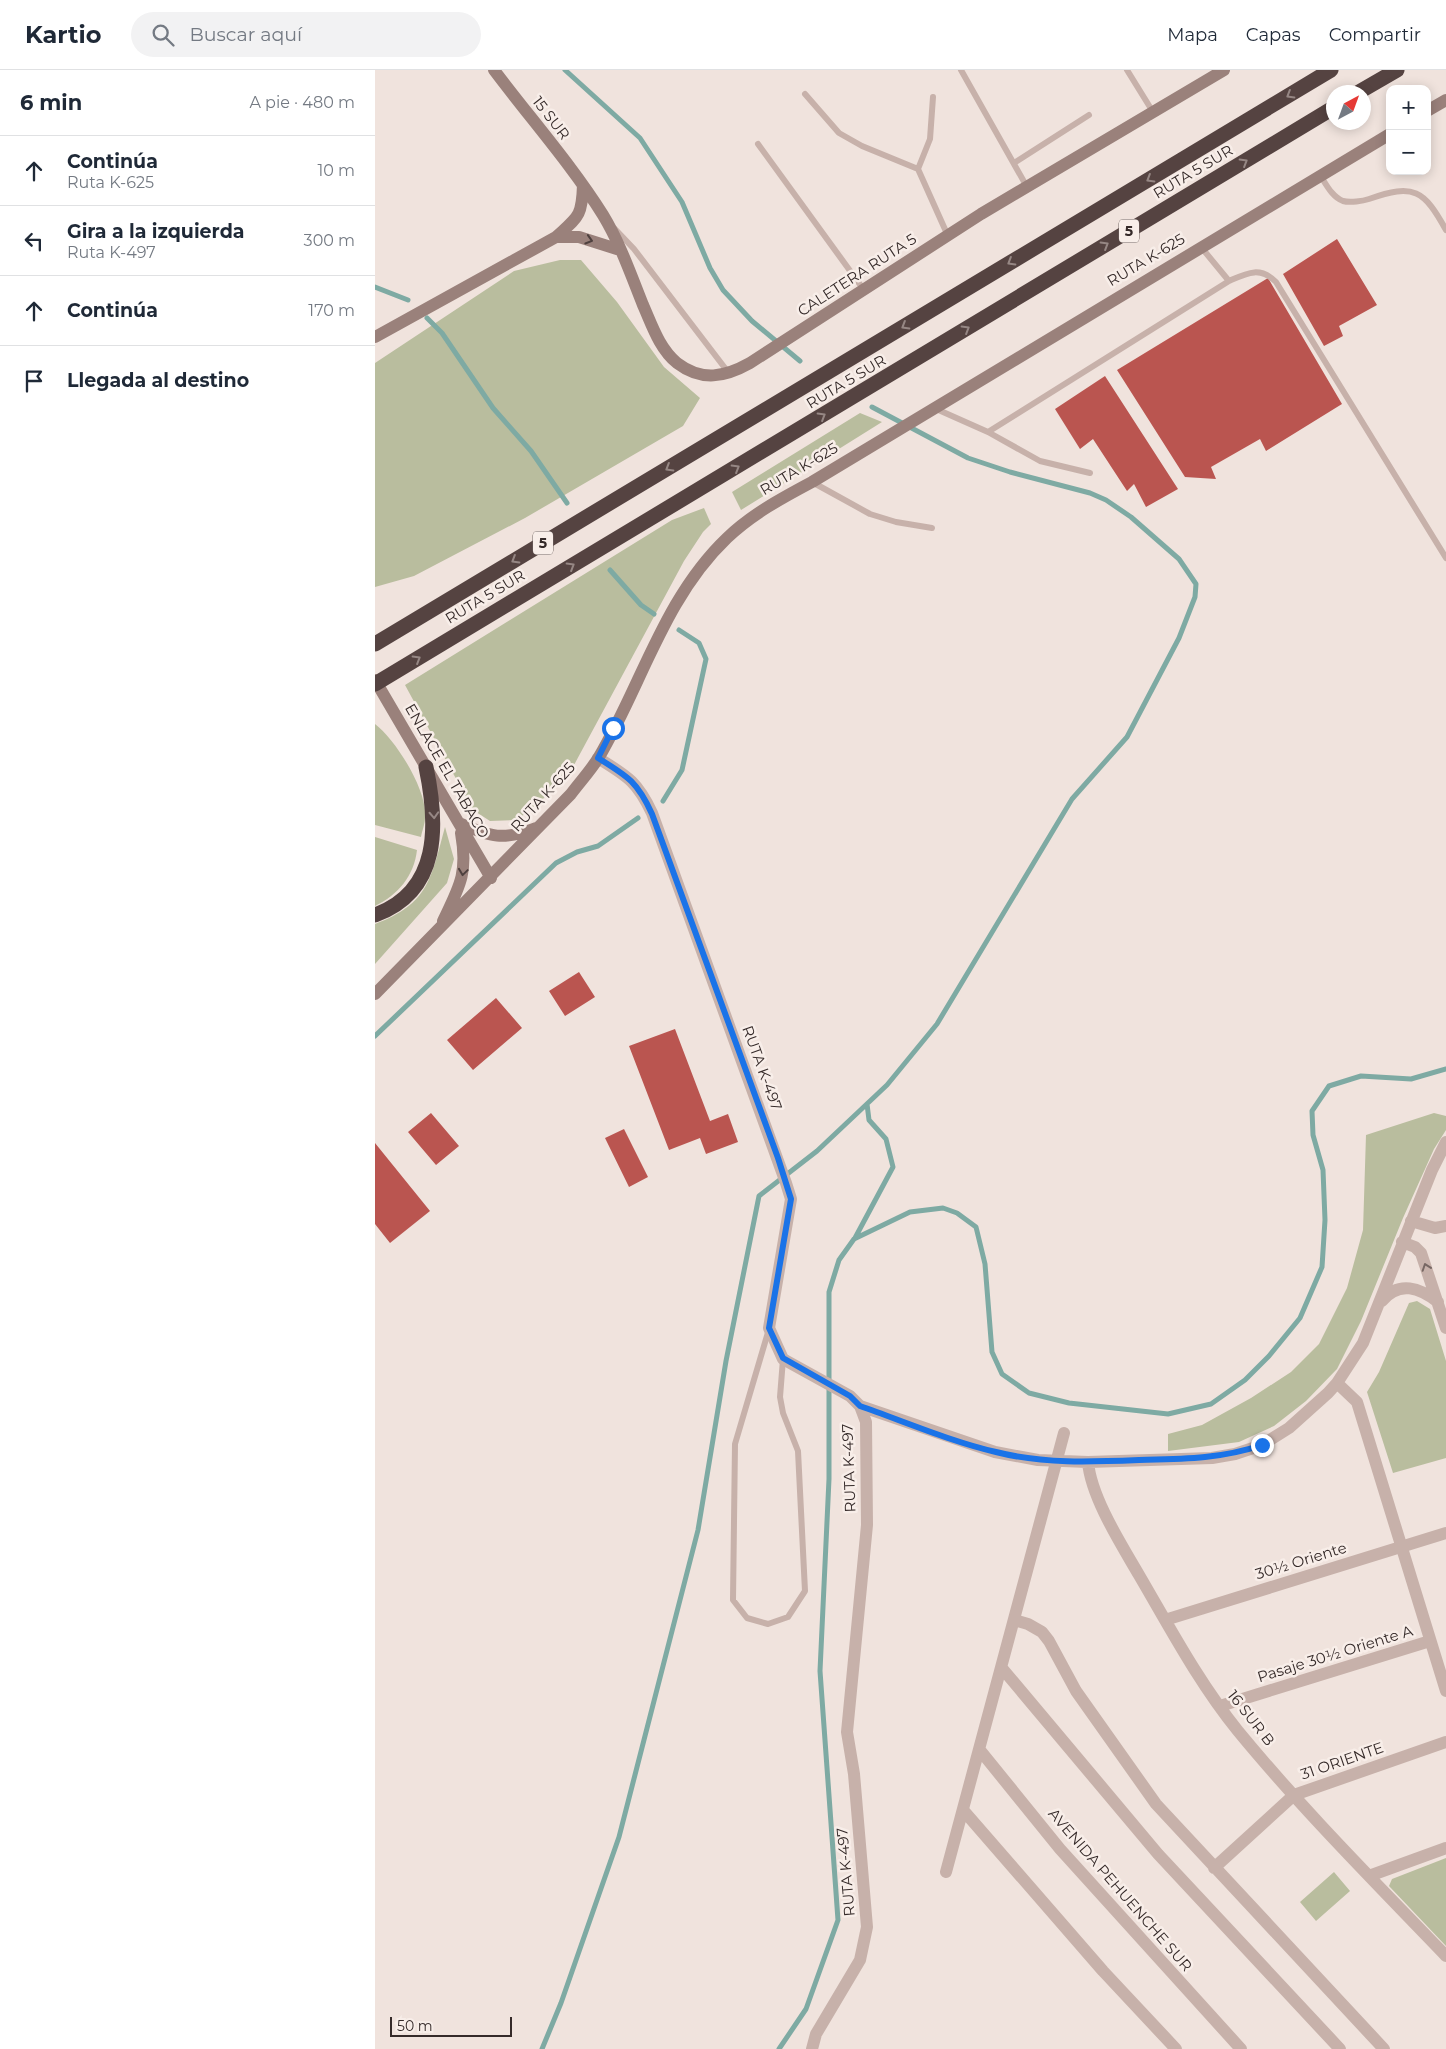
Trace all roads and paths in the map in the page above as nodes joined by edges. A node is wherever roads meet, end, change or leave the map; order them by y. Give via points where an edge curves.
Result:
1 (493, 70) edge
2 (961, 70) edge
3 (1127, 70) edge
4 (1224, 70) edge
5 (1331, 70) edge
6 (1397, 70) edge
7 (1208, 74) edge
8 (1371, 85) edge
9 (805, 94) dead end
10 (933, 97) dead end
11 (1446, 100) edge
12 (1431, 109) edge
13 (1153, 112) junction
14 (1326, 112) edge
15 (1089, 115) dead end
16 (1386, 136) edge
17 (758, 144) dead end
18 (1014, 162) junction
19 (918, 169) junction
20 (1320, 175) junction
21 (583, 186) junction
22 (1027, 187) junction
23 (604, 217) junction
24 (1446, 230) edge
25 (948, 236) junction
26 (556, 237) junction
27 (1200, 246) junction
28 (621, 250) junction
29 (1229, 281) junction
30 (864, 290) junction
31 (375, 337) edge
32 (729, 373) junction
33 (933, 407) junction
34 (987, 432) junction
35 (1090, 474) dead end
36 (813, 482) junction
37 (932, 528) dead end
38 (1446, 558) edge
39 (375, 644) edge
40 (375, 680) edge
41 (375, 684) edge
42 (598, 758) junction
43 (426, 767) junction
44 (459, 823) junction
45 (541, 826) junction
46 (491, 878) junction
47 (375, 915) edge
48 (437, 932) junction
49 (375, 994) edge
50 (1446, 1143) edge
51 (1411, 1220) junction
52 (1446, 1226) edge
53 (1402, 1242) junction
54 (1438, 1302) junction
55 (1378, 1305) junction
56 (1445, 1324) edge
57 (769, 1328) junction
58 (789, 1361) junction
59 (1337, 1383) junction
60 (860, 1406) junction
61 (1064, 1433) dead end
62 (1057, 1460) junction
63 (1088, 1462) junction
64 (1446, 1533) edge
65 (1402, 1547) junction
66 (1014, 1620) junction
67 (1165, 1620) junction
68 (1430, 1641) junction
69 (1001, 1667) junction
70 (1446, 1691) edge
71 (1220, 1706) junction
72 (1446, 1742) edge
73 (979, 1749) junction
74 (1295, 1795) junction
75 (963, 1810) junction
76 (1446, 1848) edge
77 (1214, 1868) junction
78 (946, 1872) dead end
79 (1369, 1876) junction
80 (1446, 1956) edge
81 (812, 2049) edge
82 (1176, 2049) edge
83 (1241, 2049) edge
84 (1340, 2049) edge
85 (1384, 2049) edge

1 - 21 main road, 15 SUR
2 - 18 lane
3 - 13 lane
4 - 7 main road, CALETERA RUTA 5
5 -> 39 highway, RUTA 5 SUR / 5
6 - 8 highway
7 - 13 main road, CALETERA RUTA 5
9 - 19 lane via 839,133
10 - 19 lane via 930,139
11 - 12 main road
13 - 22 main road, CALETERA RUTA 5
41 -> 14 highway, RUTA 5 SUR / 5
15 - 18 lane
16 - 20 main road, RUTA K-625
17 - 30 lane
18 - 22 lane
19 - 25 lane
20 - 24 lane via 1343,202 1364,201 1407,190 1421,194
20 - 27 main road, RUTA K-625
21 - 23 main road, CALETERA RUTA 5
21 - 26 main road via 583,207 579,216
22 - 25 main road, CALETERA RUTA 5
23 - 28 main road, CALETERA RUTA 5
23 - 32 lane via 635,249
25 - 30 main road, CALETERA RUTA 5
26 -> 28 main road via 579,237
26 - 31 main road
27 - 29 lane
27 - 33 main road, RUTA K-625
28 - 32 main road, CALETERA RUTA 5 via 658,340 670,356 702,376
29 - 34 lane
29 - 38 lane via 1251,272 1260,272 1276,282
30 - 32 main road, CALETERA RUTA 5
33 - 34 lane
33 - 36 main road, RUTA K-625
34 - 35 lane via 1040,461
36 - 37 lane via 870,514
36 - 42 main road, RUTA K-625 via 756,514 726,539 698,571 673,609
40 - 43 main road, ENLACE EL TABACO
42 - 45 main road, RUTA K-625
42 - 57 street, RUTA K-497 via 630,778 642,792 652,814 791,1199
43 - 44 main road, ENLACE EL TABACO
43 -> 47 highway via 434,815 429,858 413,889 393,906
44 - 45 main road via 485,835 502,838
44 - 46 main road, ENLACE EL TABACO
44 -> 48 main road via 464,874
45 - 46 main road, RUTA K-625
46 - 48 main road, RUTA K-625
48 - 49 main road, RUTA K-625
50 - 51 street
51 - 52 street via 1435,1228
51 - 53 street
54 -> 53 street via 1421,1253
53 - 55 street
54 - 55 street via 1417,1289 1403,1288 1392,1291
54 - 56 street
55 - 59 street via 1363,1342
57 - 58 street
57 - 58 lane via 735,1444 733,1600 747,1618 768,1624 788,1617 805,1592 798,1451 780,1396
58 - 60 street, RUTA K-497 via 850,1396
59 - 63 street via 1289,1428 1262,1445 1235,1454 1211,1458
59 - 65 street via 1357,1402
60 - 62 street via 995,1452
60 - 81 street, RUTA K-497 via 866,1422 867,1525 847,1732 854,1774 867,1927 860,1960 816,2034
61 - 62 street
62 - 63 street
62 - 66 street
63 - 67 street, 16 SUR B via 1091,1480 1121,1546
64 - 65 street, 30½ Oriente
65 - 67 street, 30½ Oriente
65 - 68 street
66 - 69 street
66 - 77 street via 1028,1624 1045,1637 1076,1691 1156,1804
67 - 71 street, 16 SUR B via 1186,1658
68 - 70 street
68 - 71 street, Pasaje 30½ Oriente A
69 - 73 street
69 - 84 street via 1159,1854
71 - 74 street, 16 SUR B
72 - 74 street, 31 ORIENTE
73 - 75 street
73 - 83 street, AVENIDA PEHUENCHE SUR via 1060,1849
74 - 77 street, 31 ORIENTE
74 - 79 street, 16 SUR B
75 - 78 street
75 - 82 street via 1103,1971
76 - 79 street
77 - 85 street
79 - 80 street, 16 SUR B

